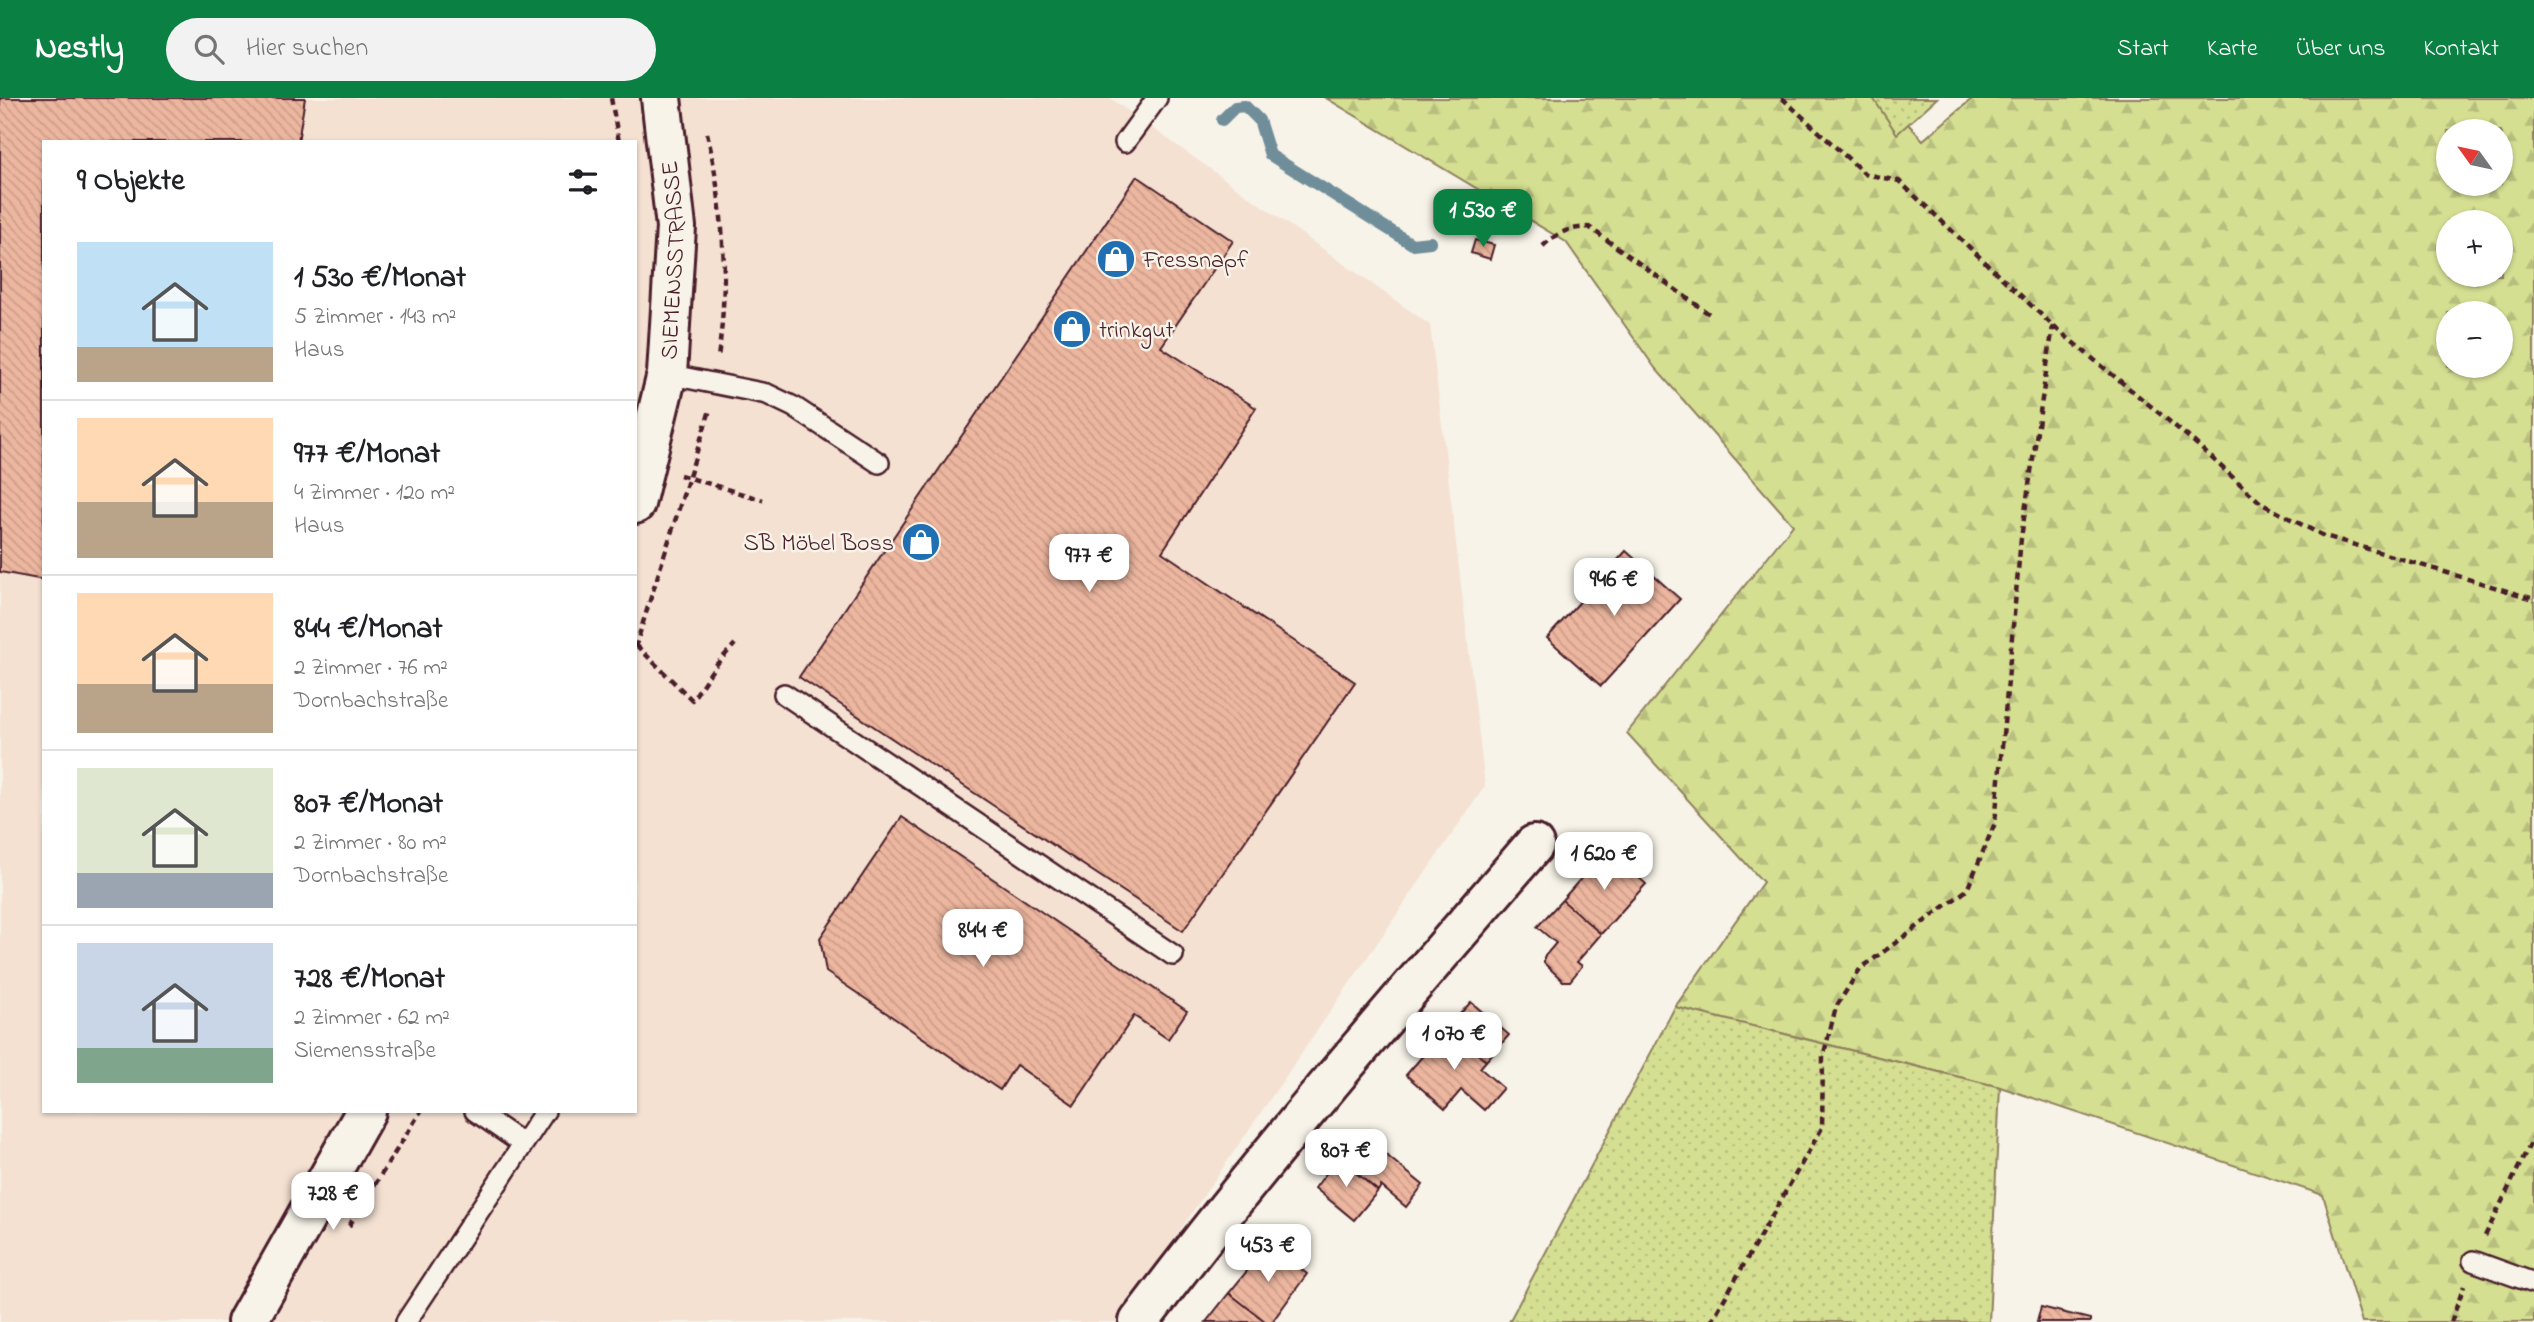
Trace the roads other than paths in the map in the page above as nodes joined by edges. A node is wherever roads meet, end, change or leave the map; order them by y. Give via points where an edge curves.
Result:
1 (661, 98) edge
2 (1157, 98) edge
3 (1125, 142) dead end
4 (667, 374) junction
5 (879, 463) dead end
6 (637, 498) edge
7 (784, 694) dead end
8 (1534, 845) dead end
9 (1173, 955) dead end
10 (365, 1113) edge
11 (478, 1113) edge
12 (544, 1113) edge
13 (523, 1144) junction
14 (2473, 1261) road end
15 (2534, 1283) edge
16 (247, 1322) edge
17 (406, 1322) edge
18 (1139, 1322) edge

1 - 4 street, SIEMENSSTRASSE via 676,227
2 - 3 lane
4 - 5 lane via 767,394
4 - 6 street, SIEMENSSTRASSE
7 - 9 lane
8 - 18 street via 1196,1245
10 - 16 street
11 - 13 lane
12 - 13 lane
13 - 17 lane
14 - 15 lane

